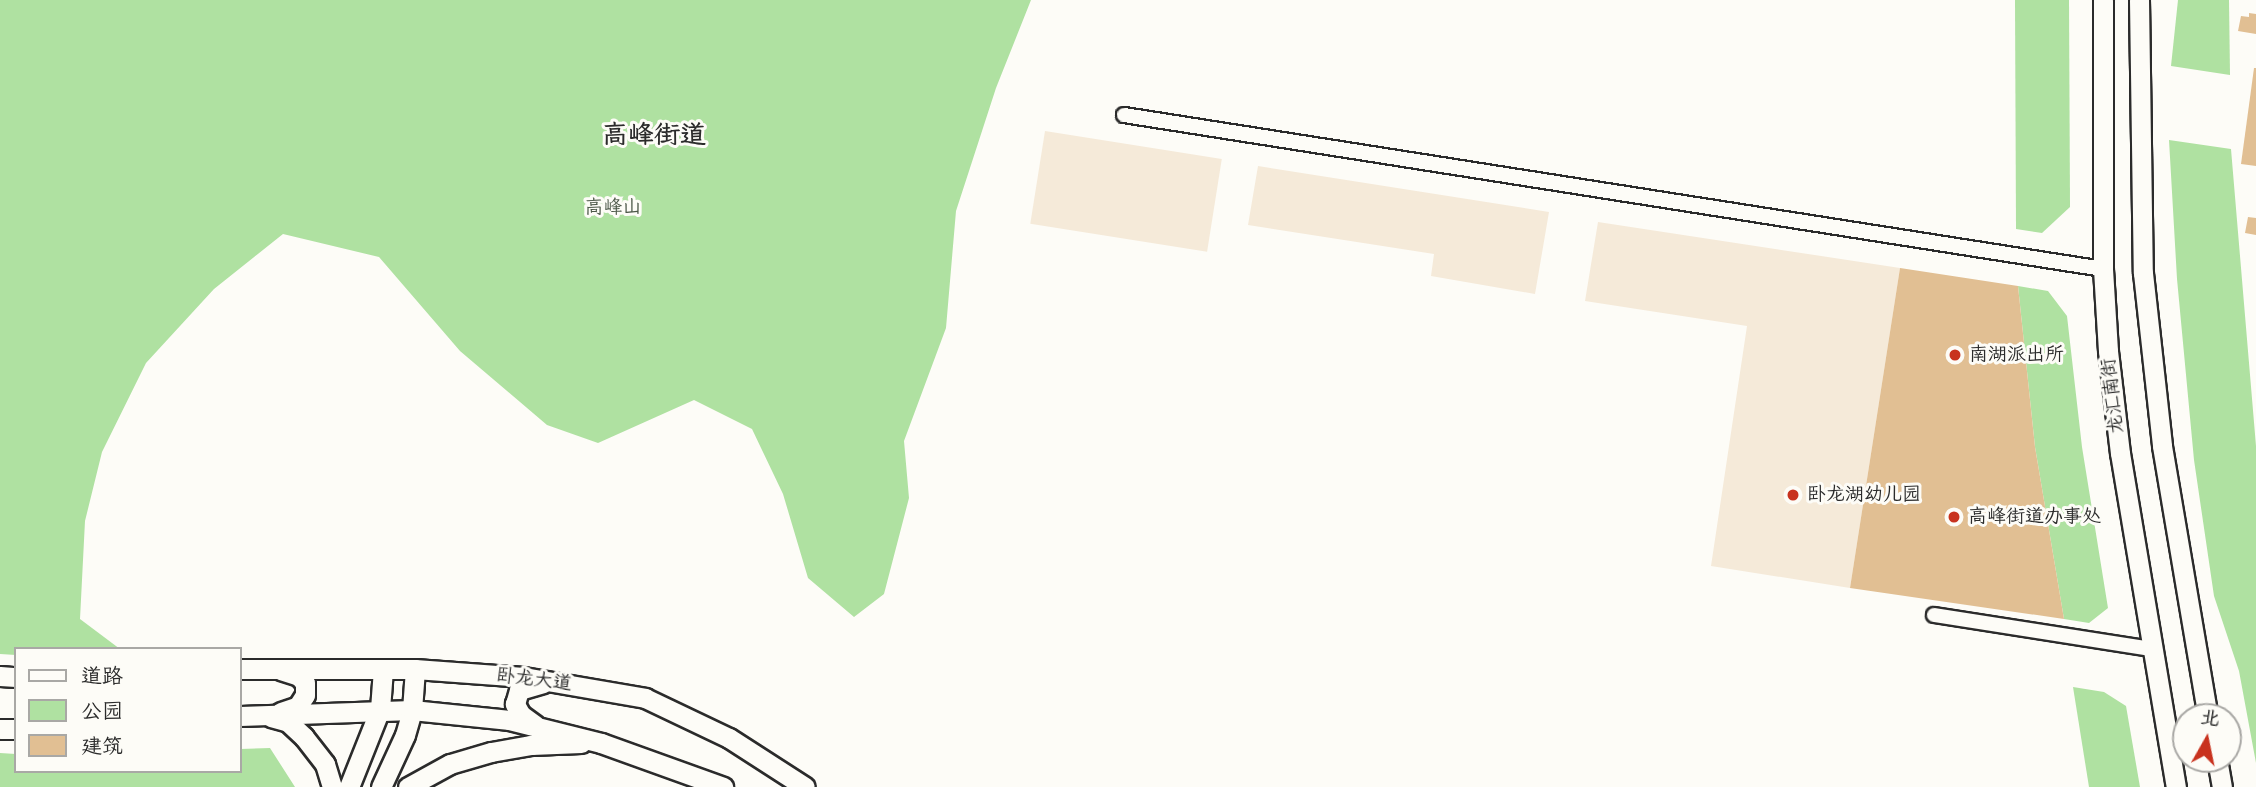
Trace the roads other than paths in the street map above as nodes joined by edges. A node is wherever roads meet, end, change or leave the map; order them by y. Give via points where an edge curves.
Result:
1 (2103, 0) edge
2 (2139, 0) edge
3 (1124, 115) dead end
4 (2103, 269) junction
5 (1934, 615) dead end
6 (2152, 649) junction
7 (270, 668) junction
8 (242, 669) edge
9 (383, 669) junction
10 (415, 669) junction
11 (551, 681) junction
12 (2206, 703) edge
13 (380, 709) junction
14 (412, 710) junction
15 (270, 714) junction
16 (242, 716) edge
17 (535, 725) junction
18 (601, 743) junction
19 (332, 787) edge
20 (348, 787) edge
21 (381, 787) edge
22 (408, 787) edge
23 (723, 787) edge
24 (805, 787) edge
25 (2176, 787) edge

1 - 4 main road, 龙汇南街
2 - 12 main road via 2143,273 2162,446
3 - 4 street
4 - 6 main road, 龙汇南街 via 2120,453
5 - 6 street
6 - 25 main road, 龙汇南街
7 - 8 main road, 卧龙大道
7 - 9 main road, 卧龙大道
7 - 15 main road via 299,676 305,683 305,695 298,706
9 - 10 main road, 卧龙大道
9 - 13 main road
10 - 11 main road, 卧龙大道
10 - 14 main road
11 - 17 main road via 519,690 515,704
11 - 24 main road, 卧龙大道 via 645,698 729,738
13 - 14 main road
13 - 15 main road
13 - 20 main road
14 - 17 main road
14 - 21 main road
15 - 16 main road
15 - 19 main road via 304,737 325,764
17 - 18 main road
18 - 22 main road via 531,745 491,752 450,765
18 - 23 main road

